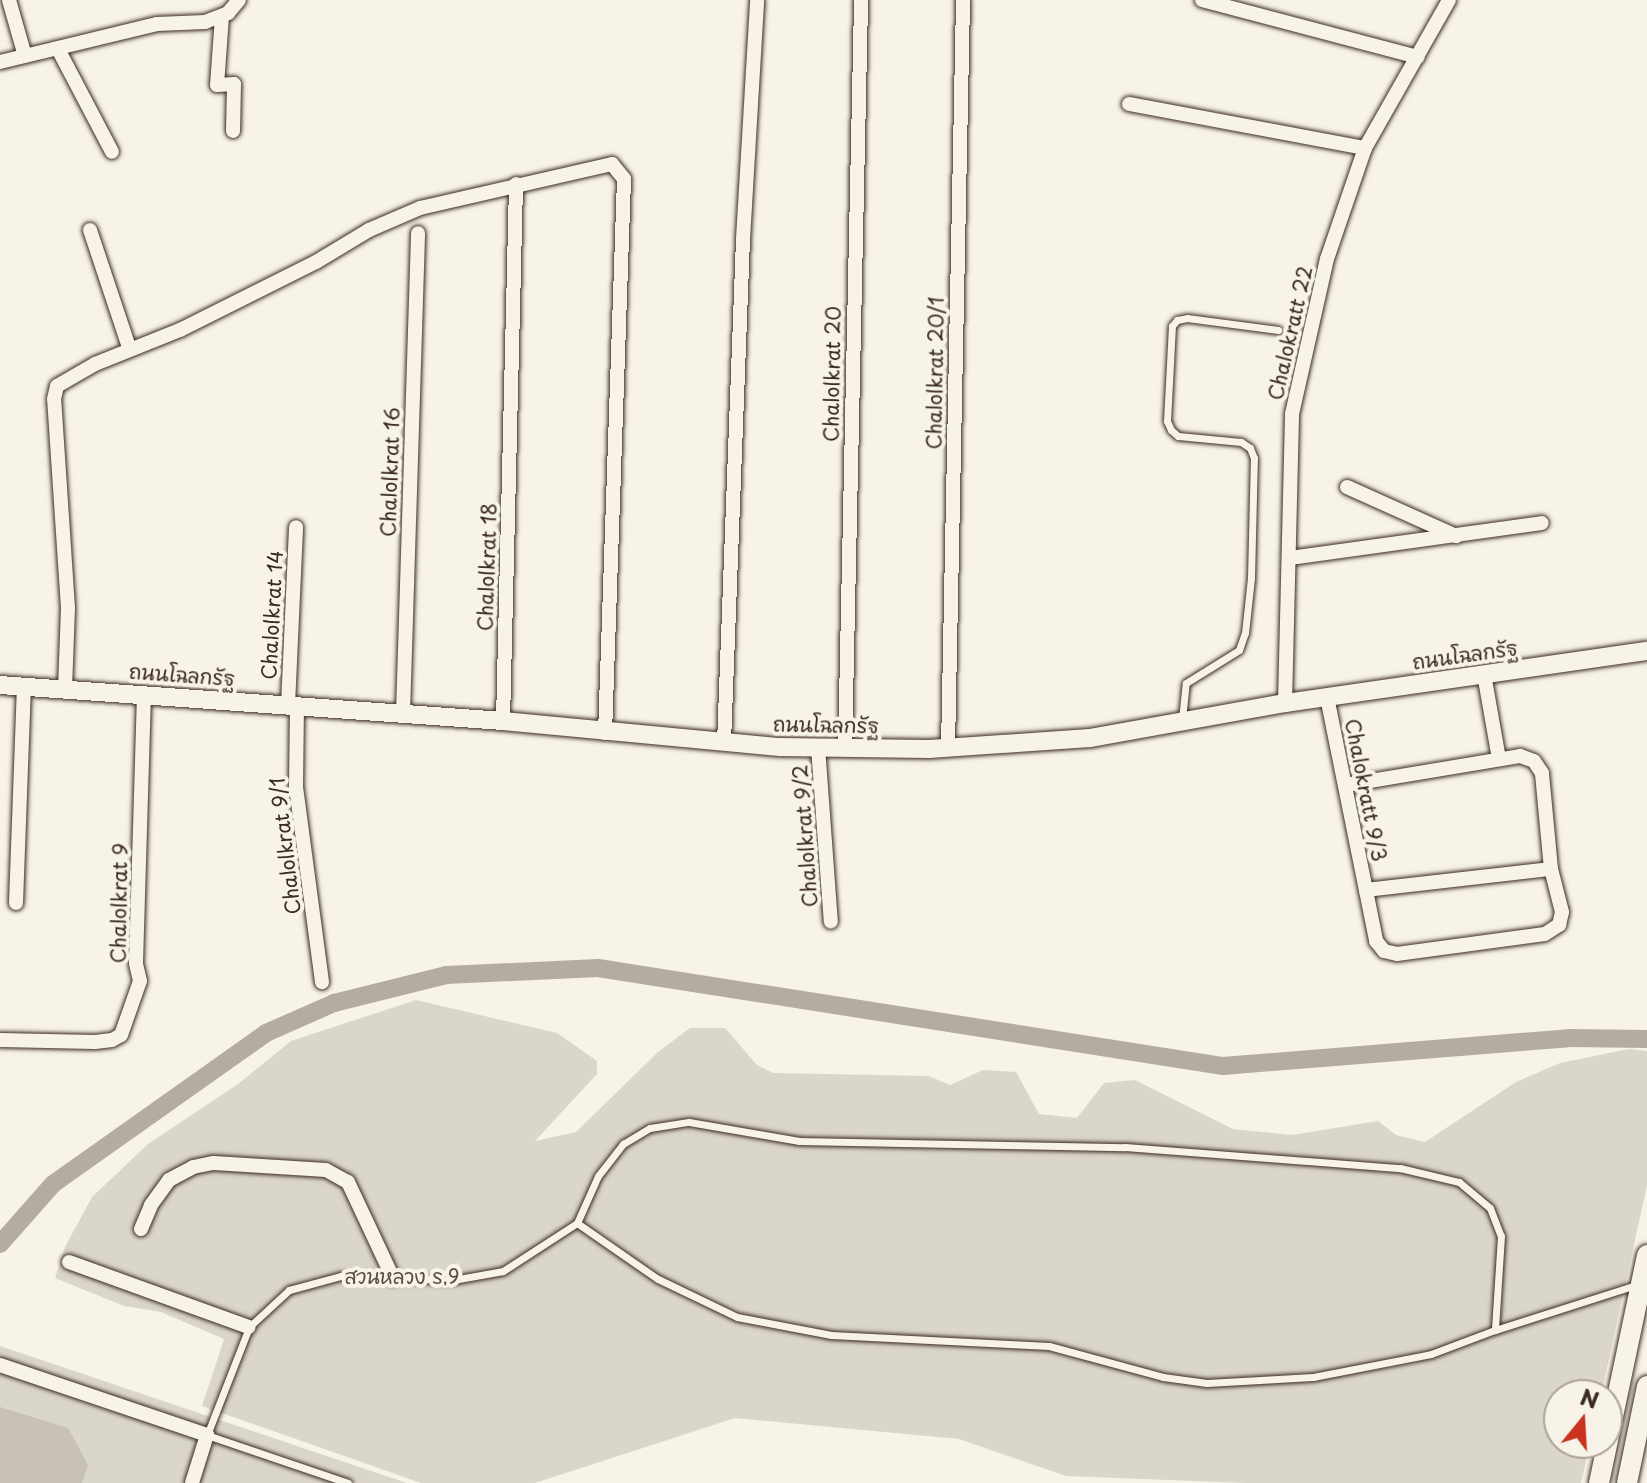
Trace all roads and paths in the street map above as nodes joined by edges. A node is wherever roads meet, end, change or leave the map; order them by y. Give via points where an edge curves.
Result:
1 (9, 0) edge
2 (239, 0) edge
3 (757, 0) edge
4 (861, 0) edge
5 (963, 0) edge
6 (1202, 0) edge
7 (1449, 0) edge
8 (222, 16) junction
9 (58, 49) junction
10 (25, 56) junction
11 (1418, 57) junction
12 (0, 62) edge
13 (1129, 104) dead end
14 (233, 131) dead end
15 (1365, 148) junction
16 (112, 152) dead end
17 (516, 184) junction
18 (90, 230) dead end
19 (418, 233) dead end
20 (1278, 330) dead end
21 (130, 350) junction
22 (1347, 487) dead end
23 (1542, 523) dead end
24 (296, 527) dead end
25 (1457, 537) junction
26 (1290, 558) junction
27 (1647, 651) edge
28 (1484, 674) junction
29 (0, 685) edge
30 (24, 687) junction
31 (65, 689) junction
32 (144, 695) junction
33 (1327, 697) junction
34 (1285, 703) junction
35 (292, 705) junction
36 (403, 713) junction
37 (503, 721) junction
38 (1182, 722) junction
39 (605, 733) junction
40 (724, 743) junction
41 (818, 747) junction
42 (845, 748) junction
43 (948, 748) junction
44 (1499, 759) junction
45 (1346, 785) junction
46 (1551, 869) junction
47 (1366, 890) junction
48 (16, 903) dead end
49 (831, 922) dead end
50 (322, 982) dead end
51 (0, 1040) edge
52 (577, 1223) junction
53 (141, 1229) dead end
54 (1647, 1255) edge
55 (69, 1262) dead end
56 (393, 1278) junction
57 (1641, 1283) junction
58 (249, 1327) junction
59 (1495, 1330) junction
60 (0, 1365) edge
61 (1647, 1386) edge
62 (207, 1435) junction
63 (192, 1483) edge
64 (348, 1483) edge
65 (1599, 1483) edge
66 (1627, 1483) edge

1 - 10 street
2 - 8 street
3 - 40 street
4 - 42 street, Chalolkrat 20
5 - 43 street, Chalolkrat 20/1
6 - 11 street
7 - 11 street, Chalokratt 22
8 - 9 street via 157,24
8 - 14 street via 217,85 234,84
9 - 10 street
9 - 16 street
10 - 12 street
11 - 15 street, Chalokratt 22
13 - 15 street
15 - 26 street, Chalokratt 22 via 1327,259 1294,404
17 - 21 street via 420,208
17 - 37 street, Chalolkrat 18
17 - 39 street via 602,164 612,164 624,179
18 - 21 street
19 - 36 street, Chalolkrat 16
20 - 38 lane via 1187,318 1172,326 1167,421 1171,430 1178,436 1241,442 1254,458 1245,633 1239,650 1186,683
21 - 31 street via 68,377 57,386 54,399 68,608
22 - 25 street
23 - 25 street
24 - 35 street, Chalolkrat 14
25 - 26 street
26 - 34 street, Chalokratt 22
27 - 28 street, ถนนโฉลกรัฐ
28 - 33 street, ถนนโฉลกรัฐ
28 - 44 street
29 - 30 street, ถนนโฉลกรัฐ
30 - 31 street, ถนนโฉลกรัฐ
30 - 48 street
31 - 32 street, ถนนโฉลกรัฐ
32 - 35 street, ถนนโฉลกรัฐ
32 - 51 street, Chalolkrat 9 via 136,963 140,981 121,1035 95,1042
33 - 34 street, ถนนโฉลกรัฐ
33 - 45 street, Chalokratt 9/3
34 - 38 street, ถนนโฉลกรัฐ
35 - 36 street, ถนนโฉลกรัฐ
35 - 50 street, Chalolkrat 9/1 via 296,787
36 - 37 street, ถนนโฉลกรัฐ
37 - 39 street, ถนนโฉลกรัฐ
38 - 43 street, ถนนโฉลกรัฐ via 1090,738
39 - 40 street, ถนนโฉลกรัฐ
40 - 41 street, ถนนโฉลกรัฐ
41 - 42 street, ถนนโฉลกรัฐ
41 - 49 street, Chalolkrat 9/2
42 - 43 street, ถนนโฉลกรัฐ
44 - 45 street
44 - 46 street via 1520,756 1534,761 1542,773
45 - 47 street, Chalokratt 9/3
46 - 47 street
46 - 47 street, Chalokratt 9/3 via 1562,912 1553,930 1397,954 1384,951 1376,941
52 - 56 lane via 503,1271 453,1280
52 - 59 lane via 658,1279 737,1317 831,1335 1049,1346 1163,1377 1207,1383 1313,1377 1431,1354
52 - 59 lane via 598,1176 623,1144 650,1128 689,1122 799,1141 1041,1143 1400,1168 1459,1182 1490,1208 1501,1236
53 - 56 street via 169,1180 193,1167 214,1163 326,1170 348,1182
54 - 57 main road
55 - 58 street
56 - 58 lane via 341,1276 289,1290
57 - 59 lane
57 - 65 main road
58 - 62 lane
60 - 62 street
61 - 66 main road
62 - 63 street
62 - 64 lane

